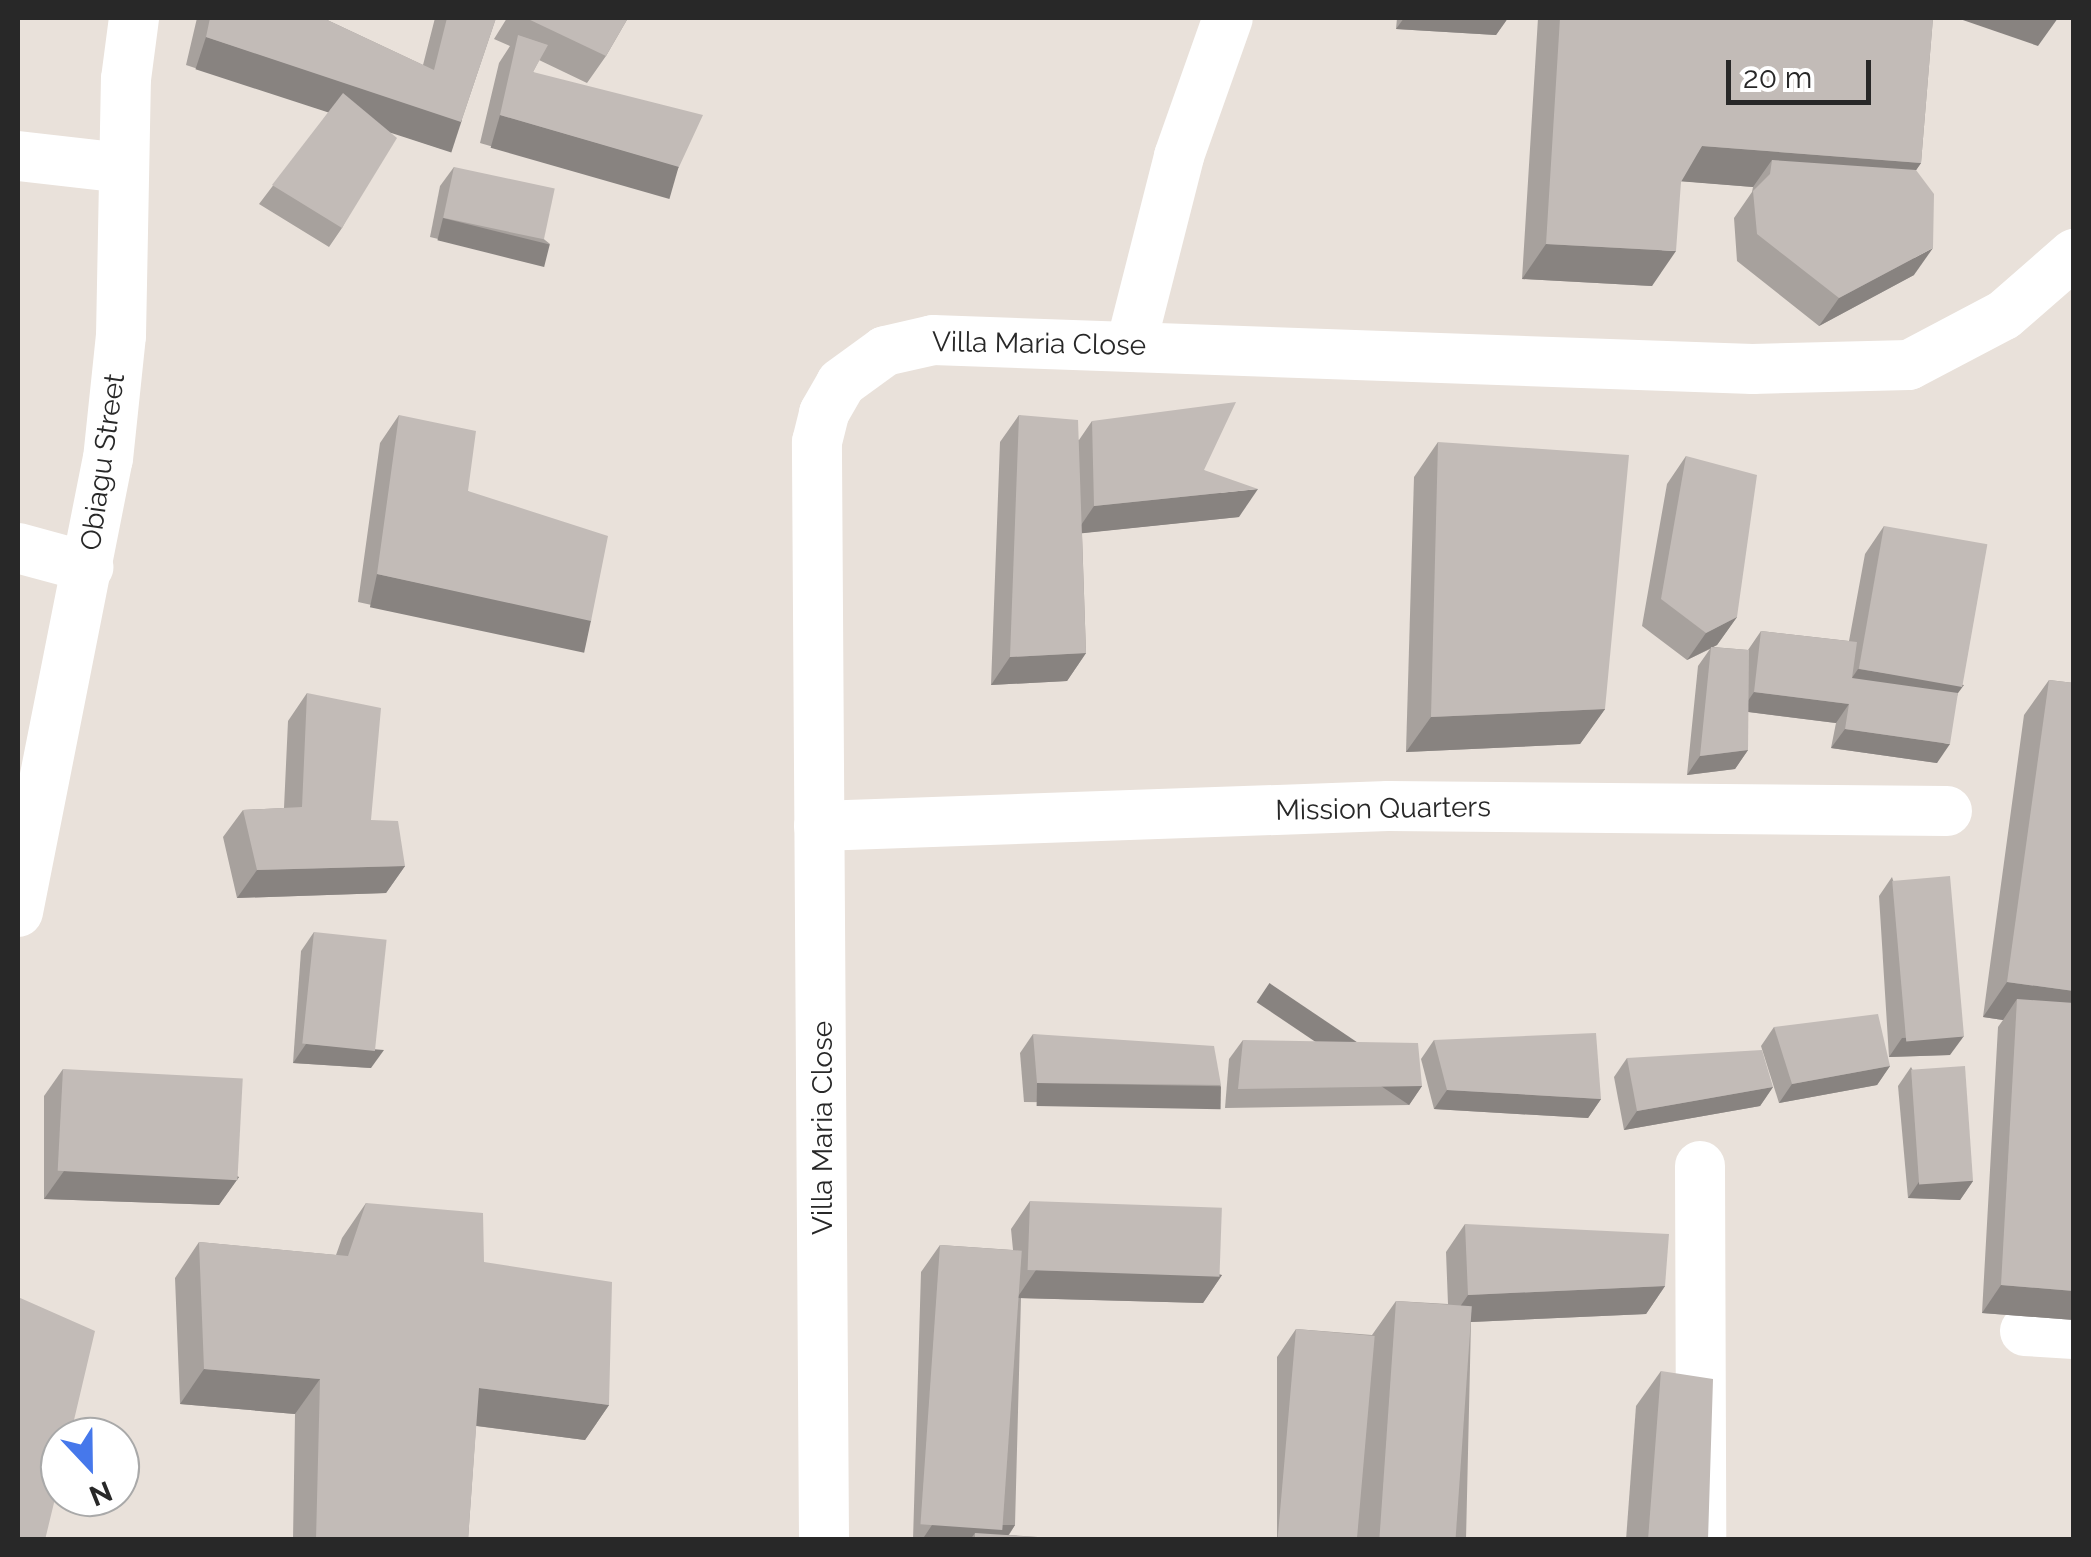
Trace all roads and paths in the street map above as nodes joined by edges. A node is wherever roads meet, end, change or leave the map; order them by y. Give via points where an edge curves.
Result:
1 (134, 18) edge
2 (1228, 18) edge
3 (18, 156) edge
4 (124, 168) junction
5 (2074, 254) edge
6 (1131, 345) junction
7 (18, 548) edge
8 (88, 567) junction
9 (1946, 811) dead end
10 (819, 826) junction
11 (18, 904) edge
12 (1700, 1166) dead end
13 (824, 1540) edge
14 (1701, 1540) edge

1 - 4 street, Obiagu Street
2 - 6 street via 1180,156
3 - 4 street
4 - 8 street, Obiagu Street via 121,336
5 - 6 street, Villa Maria Close via 2004,315 1909,365 1752,369
6 - 10 street, Villa Maria Close via 933,340 885,351 841,383 817,442
7 - 8 street
8 - 11 street, Obiagu Street
9 - 10 street, Mission Quarters via 1388,806
10 - 13 street, Villa Maria Close
12 - 14 street

